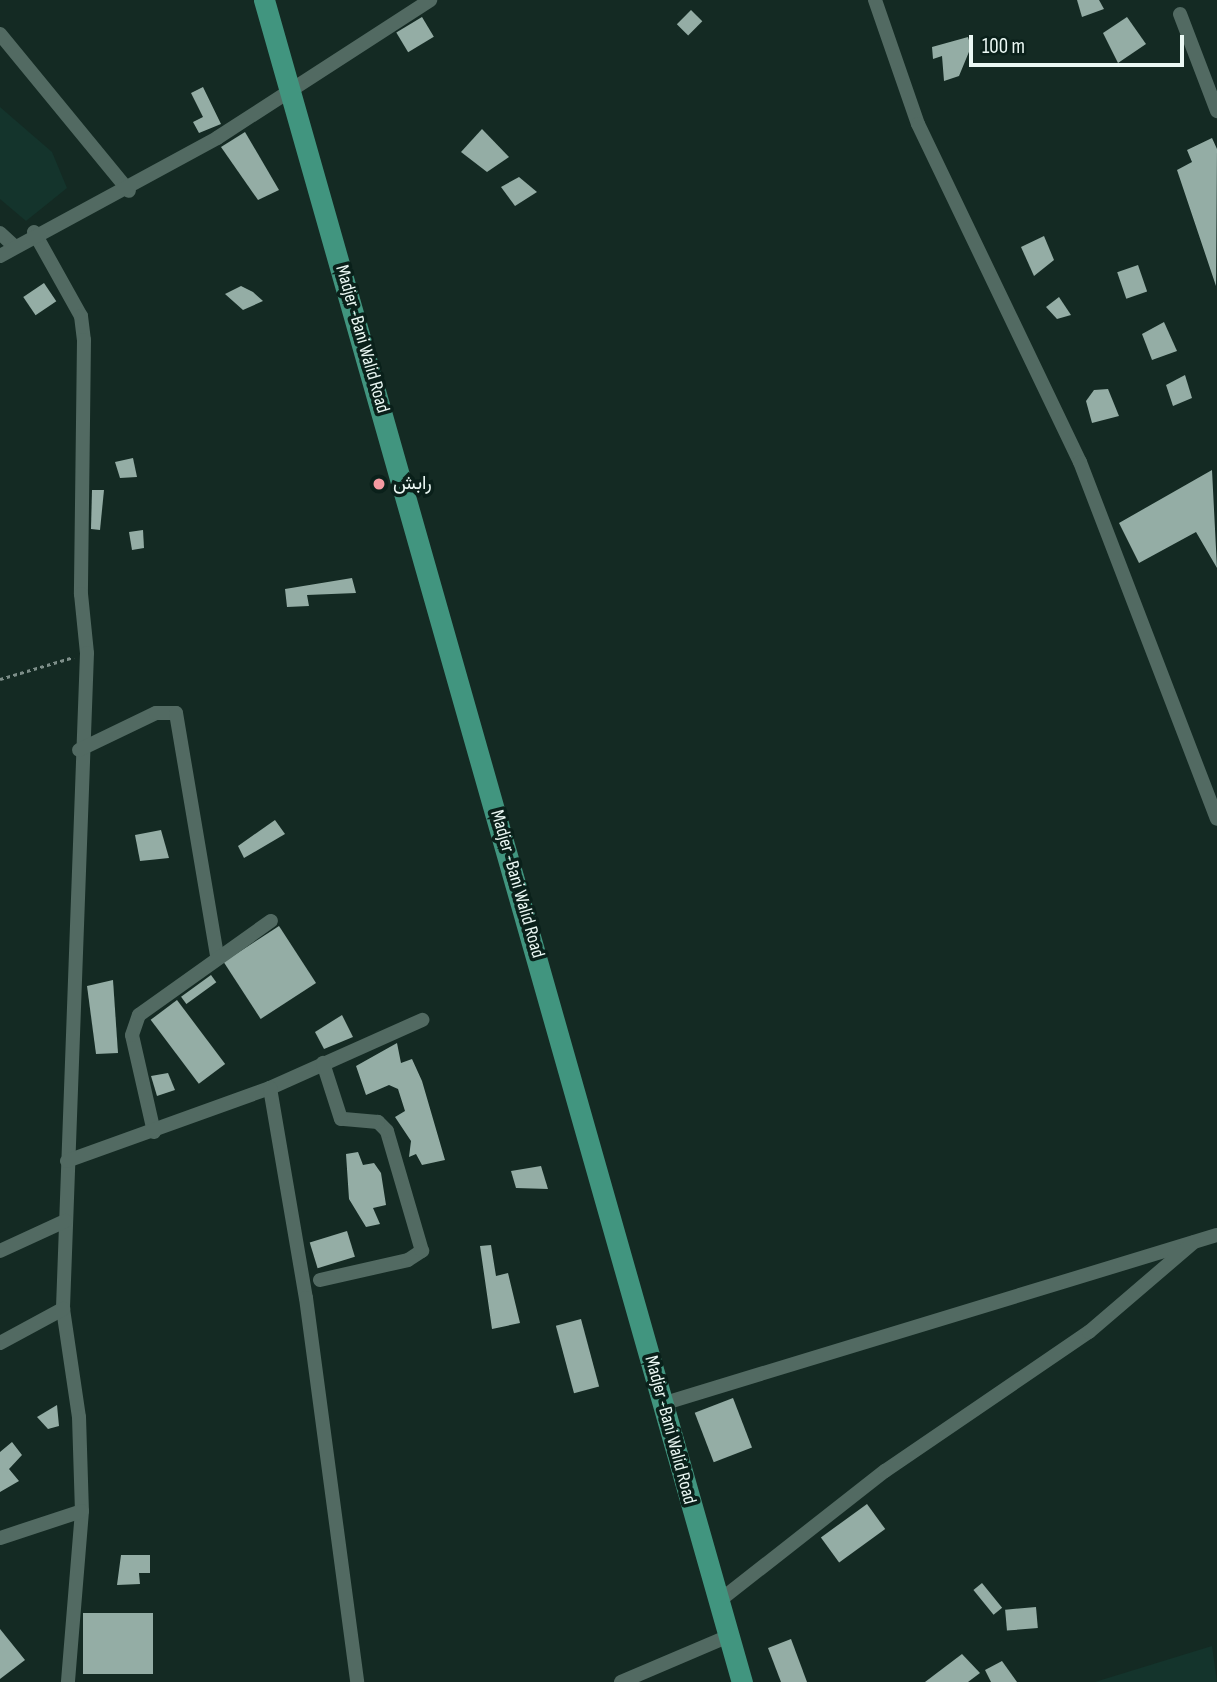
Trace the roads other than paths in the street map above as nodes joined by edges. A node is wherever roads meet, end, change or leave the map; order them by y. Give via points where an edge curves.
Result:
1 (264, 0) edge
2 (430, 0) edge
3 (875, 0) edge
4 (1180, 13) dead end
5 (0, 34) edge
6 (290, 87) junction
7 (1217, 111) edge
8 (129, 191) junction
9 (34, 232) junction
10 (0, 233) edge
11 (14, 246) junction
12 (0, 256) edge
13 (79, 750) junction
14 (1217, 819) edge
15 (271, 921) dead end
16 (217, 956) junction
17 (422, 1020) dead end
18 (323, 1063) junction
19 (270, 1088) junction
20 (154, 1132) junction
21 (67, 1161) junction
22 (65, 1221) junction
23 (1217, 1235) edge
24 (1194, 1242) junction
25 (0, 1251) edge
26 (320, 1280) dead end
27 (63, 1309) junction
28 (0, 1343) edge
29 (662, 1404) junction
30 (82, 1511) junction
31 (0, 1538) edge
32 (719, 1601) junction
33 (729, 1636) junction
34 (68, 1682) edge
35 (357, 1682) edge
36 (621, 1682) edge
37 (741, 1682) edge

1 - 6 highway, Madjer -Bani Walid Road
2 - 6 street
3 - 14 street via 918,124 1080,461
4 - 7 street
5 - 8 street
6 - 8 street
6 - 29 highway, Madjer -Bani Walid Road
8 - 9 street via 62,226
9 - 11 street
9 - 13 street via 81,316 84,340 81,594 86,653
10 - 11 street
11 - 12 street
13 - 16 street via 156,713 176,713
13 - 21 street via 78,977
15 - 16 street
16 - 20 street via 134,1024
17 - 18 street
18 - 19 street
18 - 26 street via 341,1119 378,1122 387,1131 422,1251 408,1260
19 - 20 street
19 - 35 street via 306,1298
20 - 21 street
21 - 22 street
22 - 25 street
22 - 27 street
23 - 24 street
24 - 29 street
24 - 32 street via 1089,1332 885,1471
27 - 28 street
27 - 30 street via 79,1417
29 - 32 highway, Madjer -Bani Walid Road
30 - 31 street
30 - 34 street
32 - 33 highway, Madjer -Bani Walid Road
33 - 36 street
33 - 37 highway, Madjer -Bani Walid Road

